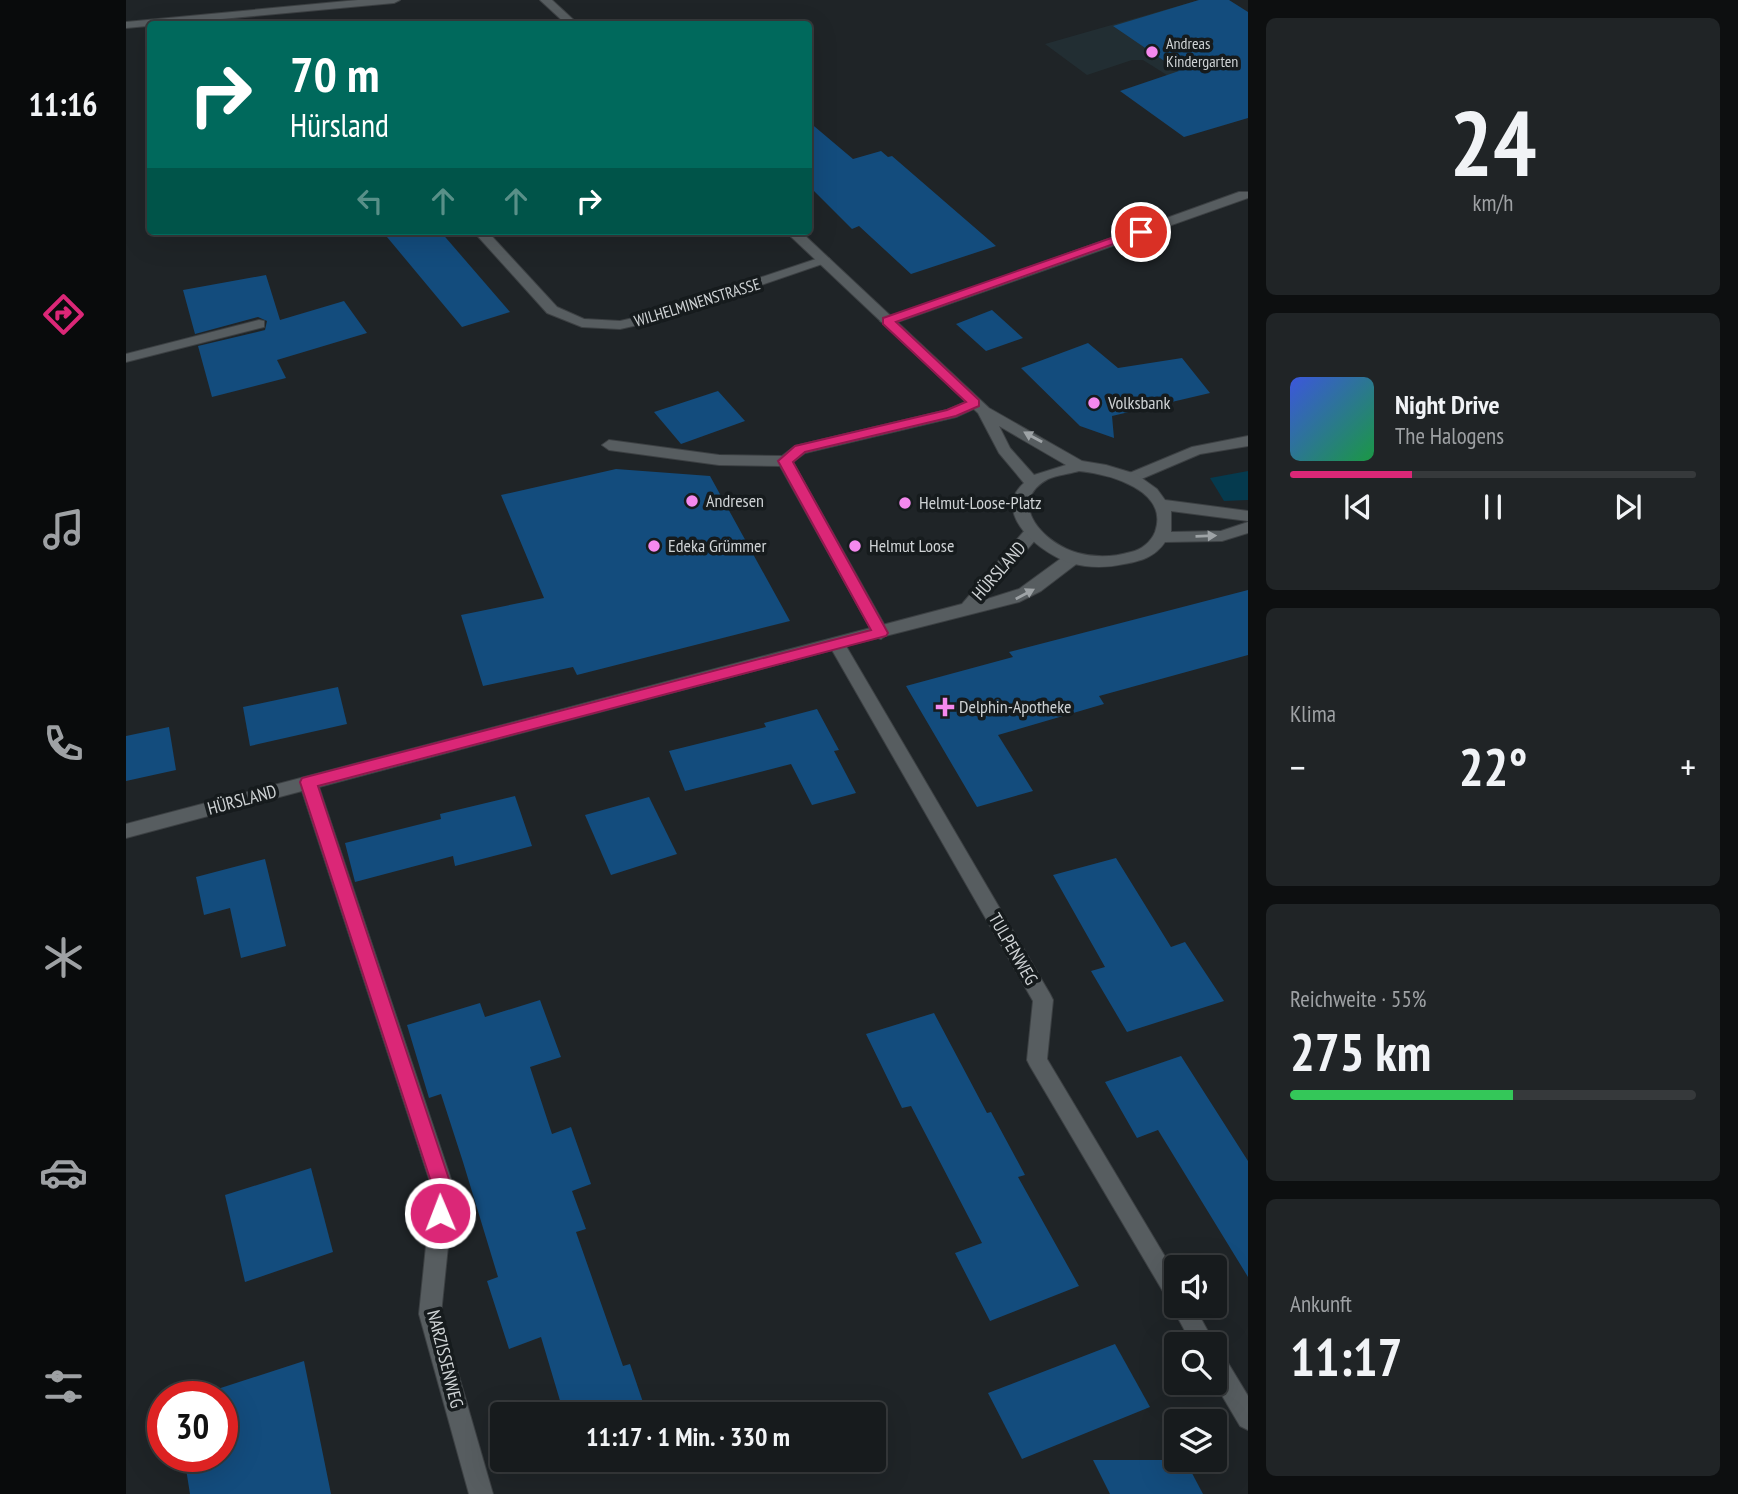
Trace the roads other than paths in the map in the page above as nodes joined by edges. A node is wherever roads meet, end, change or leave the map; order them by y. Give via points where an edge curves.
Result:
1 (394, 0) edge
2 (546, 0) edge
3 (169, 21) edge
4 (569, 21) edge
5 (147, 23) edge
6 (126, 25) edge
7 (1244, 195) dead end
8 (484, 235) edge
9 (796, 235) edge
10 (824, 261) junction
11 (887, 321) junction
12 (259, 324) dead end
13 (126, 358) edge
14 (980, 407) junction
15 (1248, 441) edge
16 (609, 445) dead end
17 (785, 461) junction
18 (1079, 466) junction
19 (1132, 478) junction
20 (1032, 482) junction
21 (1161, 505) junction
22 (1248, 516) edge
23 (1248, 527) edge
24 (1031, 534) junction
25 (1161, 537) junction
26 (1073, 558) junction
27 (968, 608) junction
28 (881, 633) junction
29 (837, 645) junction
30 (308, 782) junction
31 (126, 831) edge
32 (1164, 1276) edge
33 (1227, 1383) edge
34 (1248, 1418) edge
35 (481, 1494) edge

1 - 3 street
2 - 4 street
5 - 6 street
7 - 11 street
8 - 10 street, WILHELMINENSTRASSE via 552,310 582,323 620,325 655,317
9 - 10 street
10 - 11 street
11 - 14 street
12 - 13 street
14 - 17 street via 800,449
18 -> 14 street
14 - 20 street via 1004,450
15 - 19 street via 1198,450
16 - 17 street via 719,460
17 - 28 street
18 - 19 street
18 - 20 street via 1045,473
19 - 21 street
20 - 24 street via 1020,506
21 - 22 street
21 - 25 street via 1166,527
25 -> 23 street via 1222,536
24 - 26 street
24 - 27 street, HÜRSLAND
25 - 26 street via 1141,555 1127,560
27 -> 26 street, HÜRSLAND via 1005,604 1034,590
27 - 28 street, HÜRSLAND
28 - 29 street, HÜRSLAND
29 - 30 street, HÜRSLAND
29 - 32 street, TULPENWEG via 1043,1000 1037,1060
30 - 31 street, HÜRSLAND
30 - 35 street, NARZISSENWEG via 443,1188 430,1314
33 - 34 street

